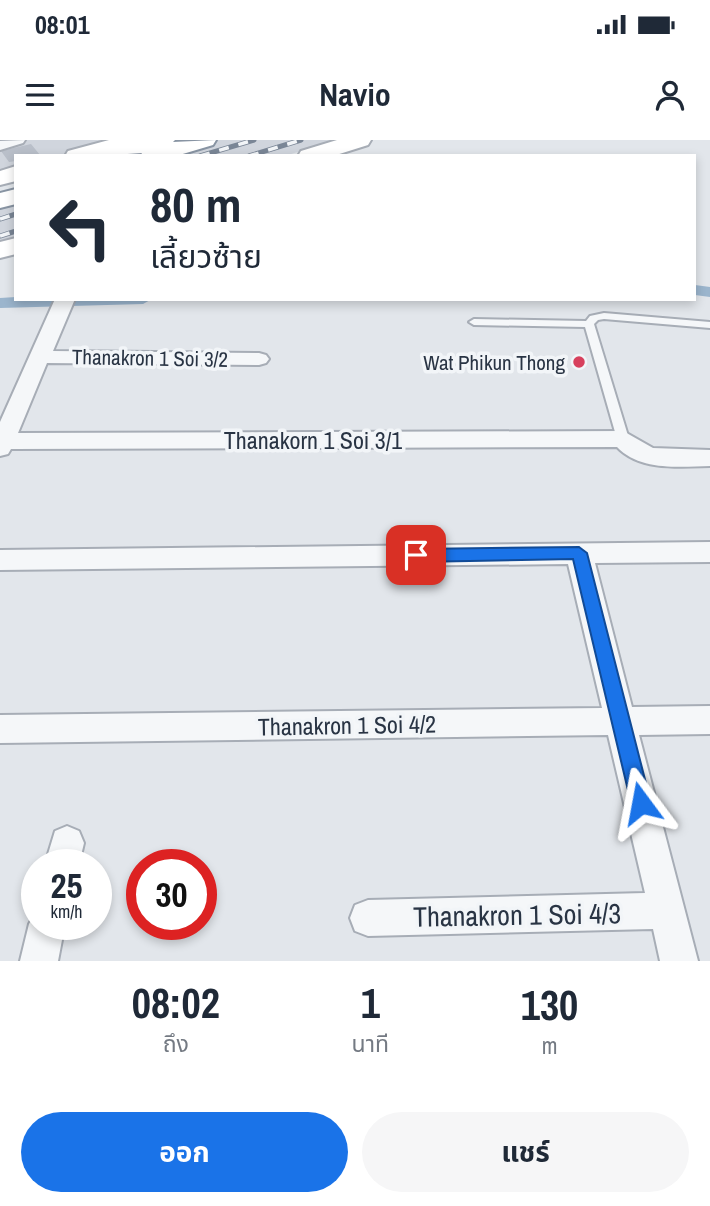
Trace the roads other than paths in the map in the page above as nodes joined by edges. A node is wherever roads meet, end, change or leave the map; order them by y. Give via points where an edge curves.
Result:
1 (164, 140) edge
2 (205, 140) edge
3 (360, 140) edge
4 (123, 145) edge
5 (85, 154) edge
6 (158, 154) edge
7 (315, 154) edge
8 (62, 305) edge
9 (474, 322) dead end
10 (589, 324) junction
11 (710, 324) edge
12 (40, 357) junction
13 (259, 359) dead end
14 (623, 439) junction
15 (1, 443) edge
16 (710, 458) edge
17 (710, 552) edge
18 (579, 553) junction
19 (0, 560) edge
20 (710, 720) edge
21 (621, 722) junction
22 (0, 729) edge
23 (667, 911) junction
24 (368, 918) dead end
25 (44, 940) edge
26 (39, 961) edge
27 (679, 961) edge

1 - 4 main road
2 - 6 main road
3 - 7 main road
4 - 5 main road
8 - 12 street
9 - 10 lane
10 - 11 lane via 604,316
10 - 14 lane
12 - 13 street, Thanakron 1 Soi 3/2
12 - 15 street
14 - 15 street, Thanakorn 1 Soi 3/1
14 - 16 street via 661,458
17 - 18 street
18 - 19 street
18 - 21 street
20 - 21 street, Thanakron 1 Soi 4/2
21 - 22 street, Thanakron 1 Soi 4/2
21 - 23 street
23 - 24 street, Thanakron 1 Soi 4/3
23 - 27 street
25 - 26 street

